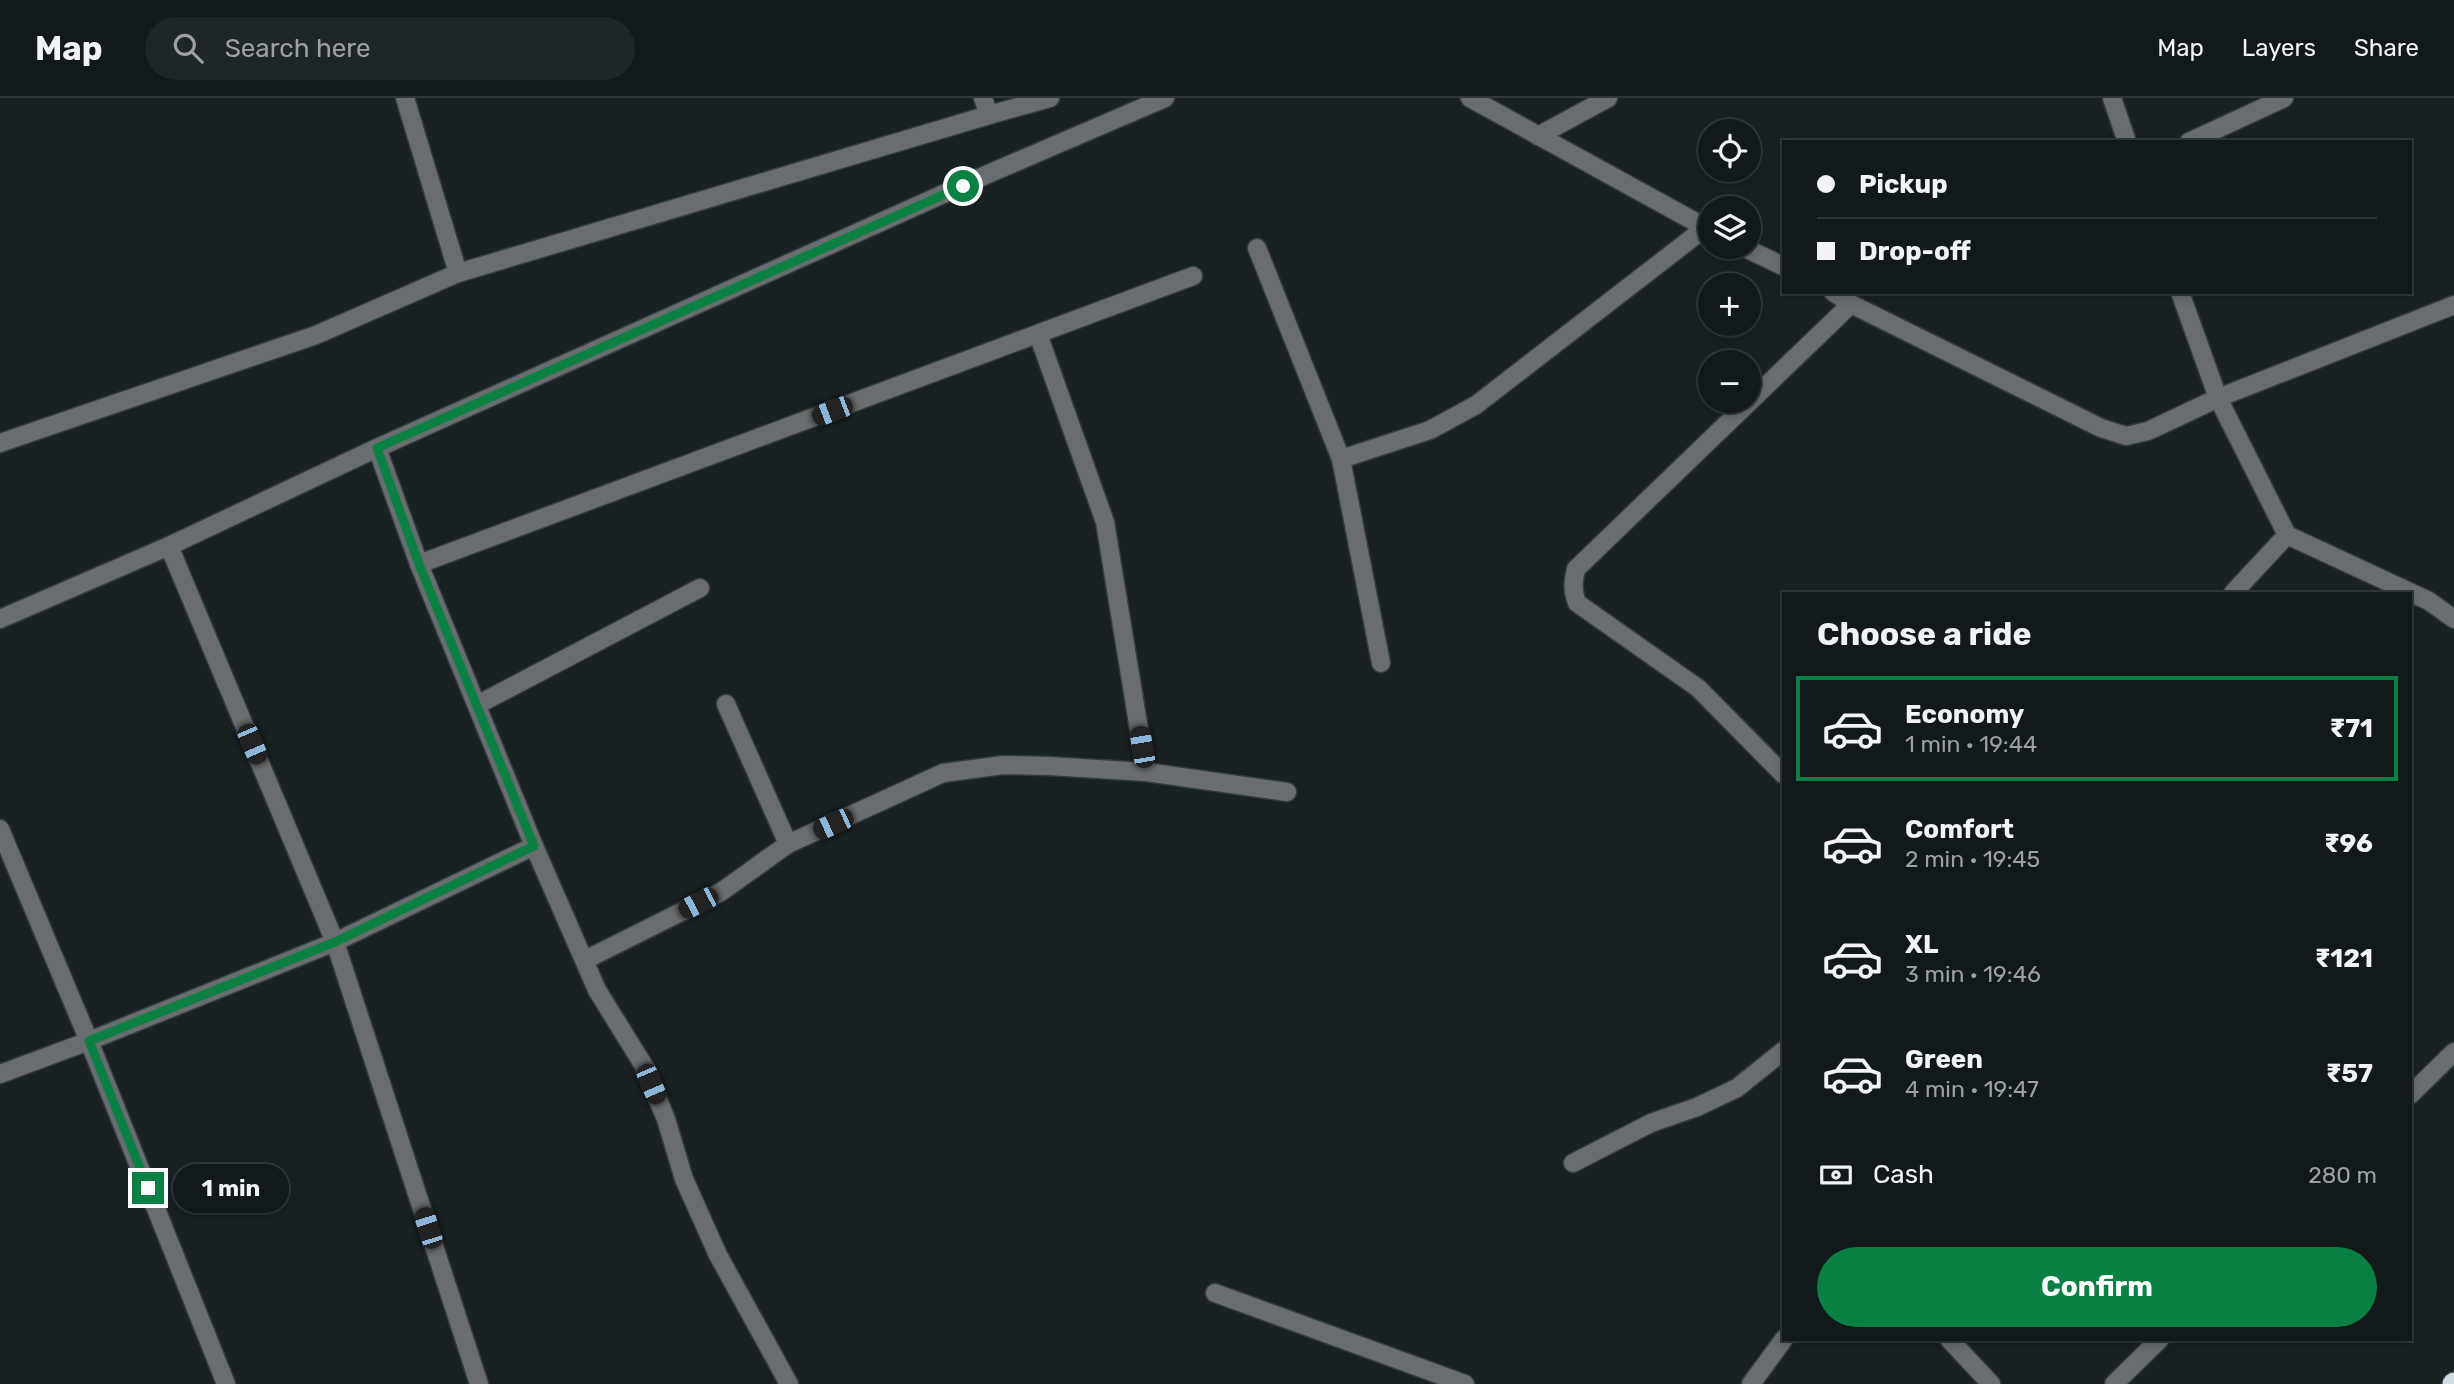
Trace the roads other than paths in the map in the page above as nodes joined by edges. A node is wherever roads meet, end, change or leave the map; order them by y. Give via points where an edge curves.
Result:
1 (405, 98) edge
2 (1050, 98) edge
3 (1165, 98) edge
4 (1471, 98) edge
5 (1608, 98) edge
6 (2112, 98) edge
7 (2284, 98) edge
8 (986, 107) edge
9 (1538, 136) junction
10 (2126, 140) edge
11 (2193, 140) edge
12 (1698, 224) edge
13 (1698, 237) edge
14 (1257, 248) dead end
15 (1761, 256) edge
16 (1782, 266) edge
17 (458, 273) junction
18 (1193, 276) dead end
19 (1836, 294) edge
20 (2181, 294) edge
21 (1851, 304) junction
22 (2454, 305) edge
23 (1038, 334) junction
24 (2218, 398) junction
25 (0, 443) edge
26 (377, 448) junction
27 (1341, 459) junction
28 (2287, 535) junction
29 (169, 546) junction
30 (419, 564) junction
31 (700, 588) dead end
32 (2234, 592) edge
33 (2410, 592) edge
34 (2412, 593) edge
35 (2454, 619) edge
36 (0, 620) edge
37 (1381, 663) dead end
38 (726, 704) dead end
39 (477, 705) junction
40 (1146, 772) junction
41 (1782, 773) edge
42 (1287, 792) dead end
43 (0, 829) edge
44 (788, 844) junction
45 (534, 846) junction
46 (335, 942) junction
47 (585, 960) junction
48 (89, 1041) junction
49 (1782, 1052) edge
50 (2454, 1052) edge
51 (0, 1074) edge
52 (2412, 1093) edge
53 (1573, 1163) dead end
54 (1215, 1293) dead end
55 (1783, 1341) edge
56 (1951, 1341) edge
57 (2158, 1341) edge
58 (226, 1384) edge
59 (479, 1384) edge
60 (789, 1384) edge
61 (1465, 1384) edge
62 (1751, 1384) edge
63 (1991, 1384) edge
64 (2113, 1384) edge

1 - 17 street
2 - 8 street
3 - 26 street
4 - 9 street
5 - 9 street
6 - 10 street
7 - 11 street
8 - 17 street
9 - 12 street
13 - 27 street via 1476,405 1430,430
14 - 27 street
15 - 16 street
17 - 25 street via 316,335
18 - 23 street
19 - 21 street
20 - 24 street
21 - 24 street via 2101,428 2126,436 2148,431
21 - 41 street via 1576,569 1573,581 1577,603 1698,688
22 - 24 street
23 - 30 street
23 - 40 street via 1105,522
24 - 28 street
26 - 29 street
26 - 30 street
27 - 37 street
28 - 32 street
28 - 33 street
29 - 36 street
29 - 46 street
30 - 39 street
31 - 39 street
34 - 35 street
38 - 44 street
39 - 45 street
40 - 42 street
40 - 44 street via 1003,765 943,773
43 - 48 street
44 - 47 street via 721,892
45 - 46 street
45 - 47 street
46 - 48 street
46 - 59 street
47 - 60 street via 597,990 644,1066 684,1179 718,1255
48 - 51 street
48 - 58 street
49 - 53 street via 1737,1088 1651,1123
50 - 52 street
54 - 61 street
55 - 62 street
56 - 63 street
57 - 64 street

